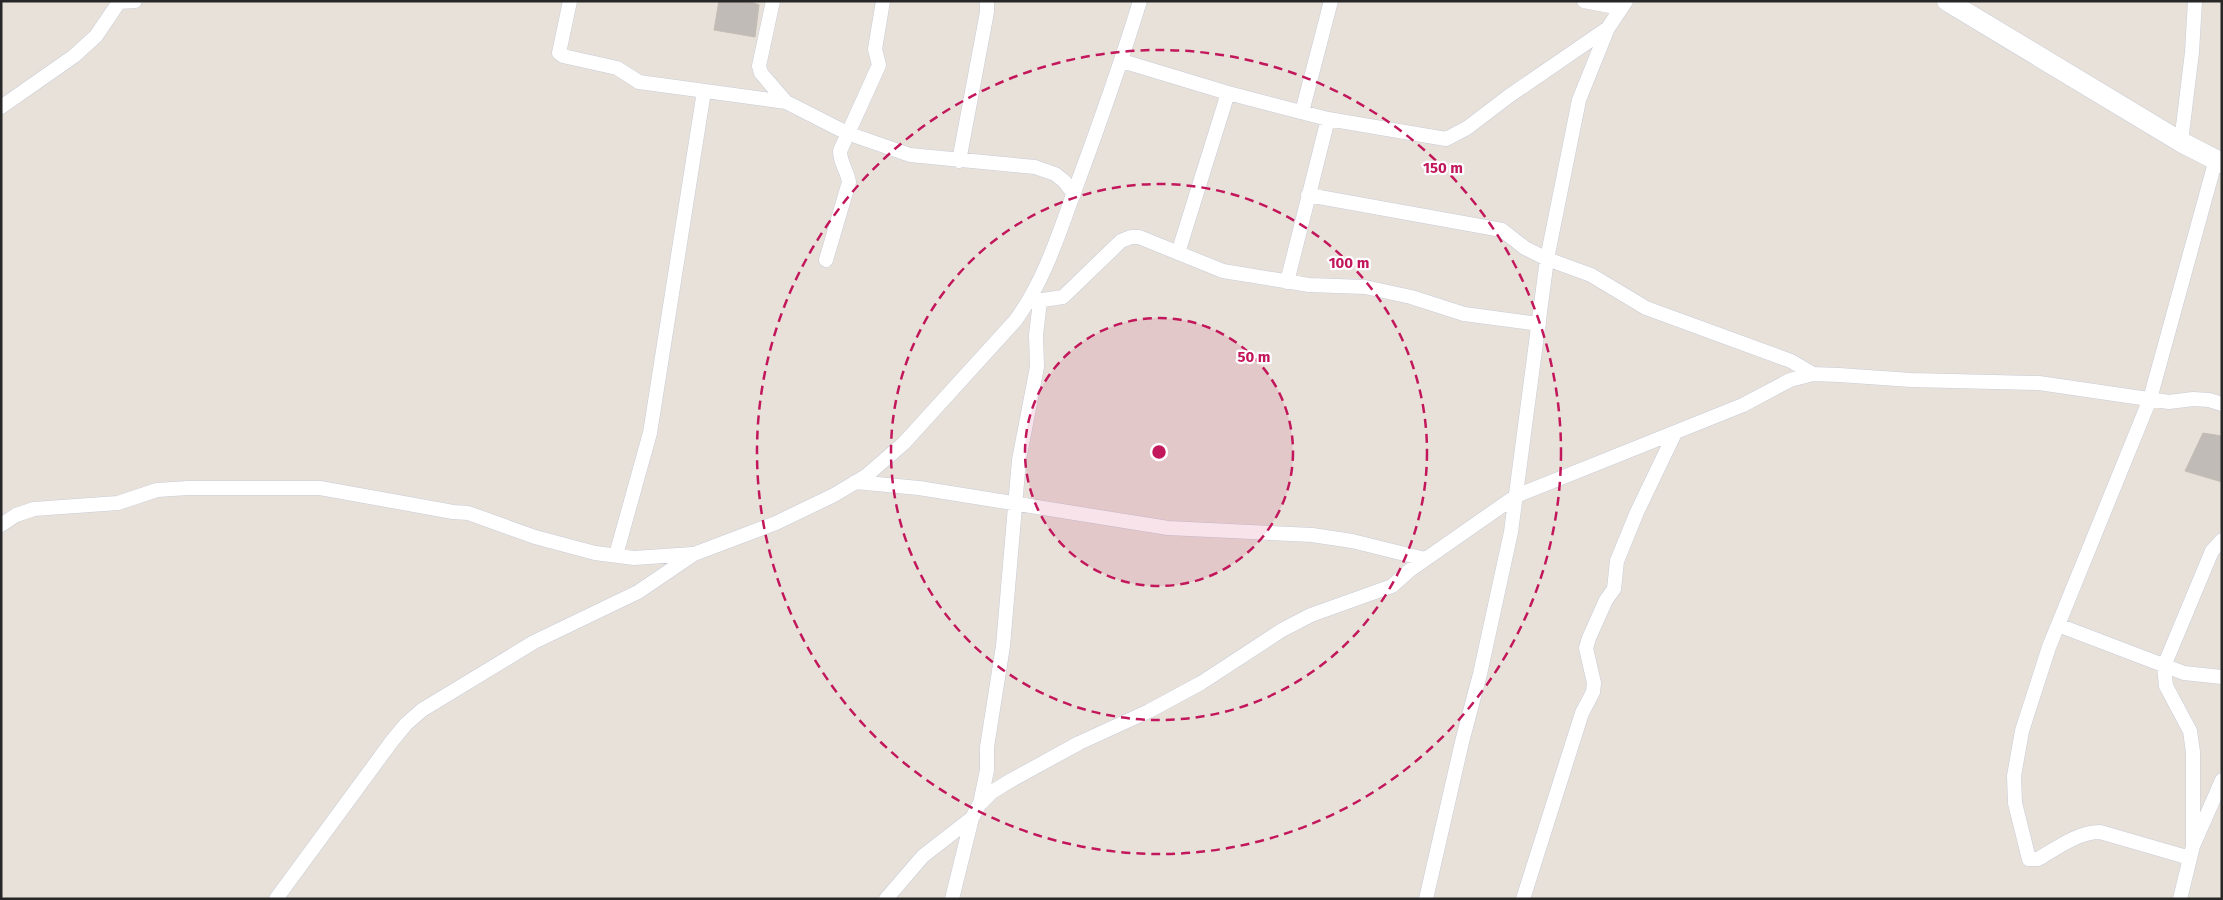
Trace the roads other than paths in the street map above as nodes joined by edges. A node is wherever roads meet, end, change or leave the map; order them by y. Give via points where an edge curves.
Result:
1 (135, 1) edge
2 (570, 1) edge
3 (773, 1) edge
4 (883, 1) edge
5 (987, 1) edge
6 (1140, 1) edge
7 (1331, 1) edge
8 (1584, 1) edge
9 (1947, 1) edge
10 (2194, 1) edge
11 (1623, 5) edge
12 (1608, 28) junction
13 (1122, 61) junction
14 (704, 91) junction
15 (1228, 94) junction
16 (786, 102) junction
17 (1, 107) edge
18 (1302, 112) junction
19 (1328, 119) junction
20 (846, 133) junction
21 (2181, 142) junction
22 (958, 160) junction
23 (2219, 161) edge
24 (1074, 194) junction
25 (1308, 196) junction
26 (1178, 253) junction
27 (1547, 259) junction
28 (826, 260) dead end
29 (1287, 282) junction
30 (1034, 301) junction
31 (1539, 324) junction
32 (1813, 374) junction
33 (2150, 399) junction
34 (2222, 404) edge
35 (1675, 433) junction
36 (855, 482) junction
37 (1516, 496) junction
38 (1014, 504) junction
39 (1, 525) edge
40 (2222, 540) edge
41 (694, 554) junction
42 (616, 555) junction
43 (1425, 559) junction
44 (2058, 625) junction
45 (2164, 666) junction
46 (2222, 677) edge
47 (2222, 780) edge
48 (980, 805) junction
49 (972, 818) junction
50 (2192, 852) junction
51 (276, 899) edge
52 (886, 899) edge
53 (952, 899) edge
54 (1426, 899) edge
55 (1522, 899) edge
56 (2180, 899) edge

1 - 17 street via 119,2 96,36 74,56
2 - 14 street via 559,53 563,56 617,68 639,82
3 - 16 street via 759,66 761,73
4 - 20 street via 875,49 878,65
5 - 22 street
6 - 13 street
7 - 18 street
8 - 11 street
9 - 21 main road
10 - 21 street via 2192,52
11 - 12 street
12 - 19 street via 1468,128 1446,139
12 - 27 street via 1579,100
13 - 15 street
13 - 24 street
14 - 16 street
14 - 42 street via 650,433
15 - 18 street
15 - 26 street
16 - 20 street
18 - 19 street
19 - 25 street
20 - 22 street via 910,156
20 - 28 street via 840,159 849,182
21 - 23 main road
22 - 24 street via 1035,167 1054,174
23 - 33 street
24 - 30 street
25 - 27 street via 1502,230 1525,248
25 - 29 street
26 - 29 street via 1223,271
26 - 30 street via 1139,237 1131,237 1121,241 1063,297
27 - 31 street
27 - 32 street via 1591,275 1646,308 1790,361
29 - 31 street via 1309,286 1365,287 1464,314
30 - 36 street via 904,443
30 - 38 street via 1037,367
31 - 37 street
32 - 33 street via 2039,383
32 - 35 street via 1790,380 1743,405
33 - 34 street via 2169,402 2208,400
33 - 44 street
35 - 37 street
35 - 55 street via 1617,561 1614,589 1588,638 1586,648 1594,674 1593,692 1582,713
36 - 38 street via 919,488
36 - 41 street via 776,523
37 - 43 street
37 - 54 street via 1480,674
38 - 43 street via 1168,528 1312,535
38 - 48 street via 1003,646
39 - 42 street via 34,509 118,503 157,490 320,488 468,513 535,536 595,553
40 - 45 street via 2212,551
41 - 42 street via 634,558
41 - 51 street via 638,592 534,642 422,710 392,741
43 - 48 street via 1392,586 1324,609 1282,630 1201,683 1008,782
44 - 45 street
44 - 50 street via 2022,731 2014,776 2015,803 2029,859 2038,858 2092,832
45 - 46 street via 2184,673
45 - 50 street via 2166,686 2190,731 2193,752
47 - 50 street
48 - 49 street
49 - 52 street via 928,851
49 - 53 street
50 - 56 street

